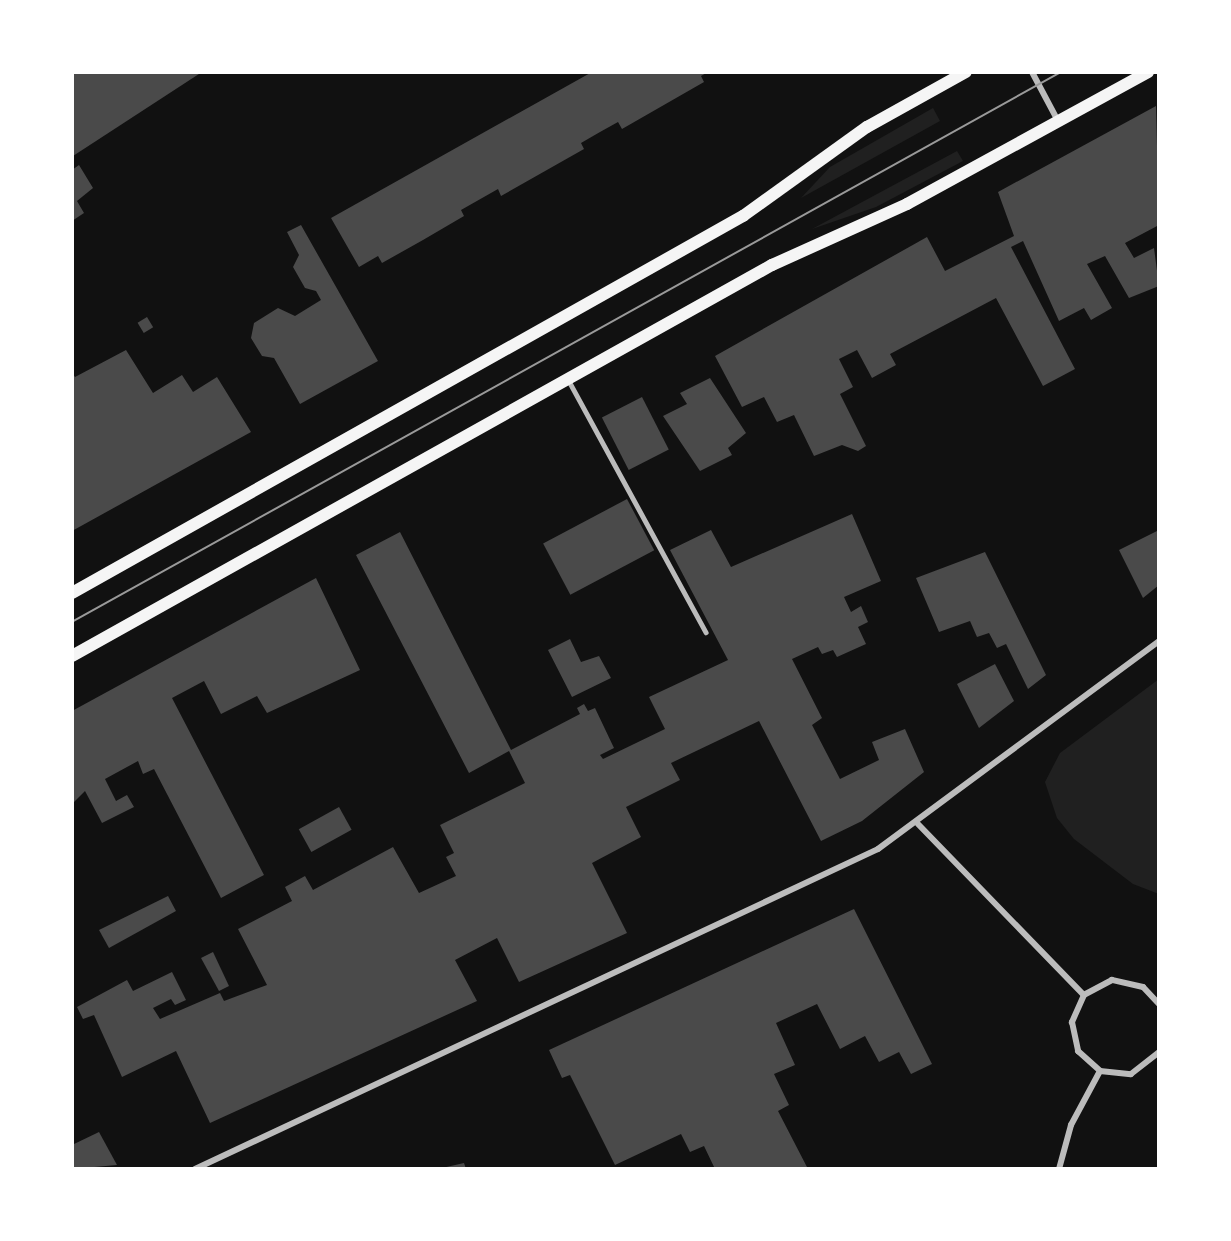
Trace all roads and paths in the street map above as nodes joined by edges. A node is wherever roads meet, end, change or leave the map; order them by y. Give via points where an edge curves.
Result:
1 (966, 72) edge
2 (1032, 72) edge
3 (1148, 72) edge
4 (1058, 122) junction
5 (569, 381) junction
6 (72, 593) edge
7 (706, 632) dead end
8 (1159, 641) edge
9 (72, 656) edge
10 (918, 824) junction
11 (1084, 995) junction
12 (1159, 1004) edge
13 (1159, 1052) edge
14 (1100, 1071) junction
15 (195, 1169) edge
16 (1059, 1169) edge

1 - 6 main road via 867,127 743,216
2 - 4 street
3 - 4 main road
4 - 5 main road via 882,217 772,265
5 - 7 lane
5 - 9 main road
8 - 10 street
10 - 11 street
10 - 15 street via 878,849
11 - 12 street via 1112,981 1128,981
11 - 14 street via 1074,1015 1072,1037 1087,1063
13 - 14 street via 1131,1074
14 - 16 street via 1071,1125

